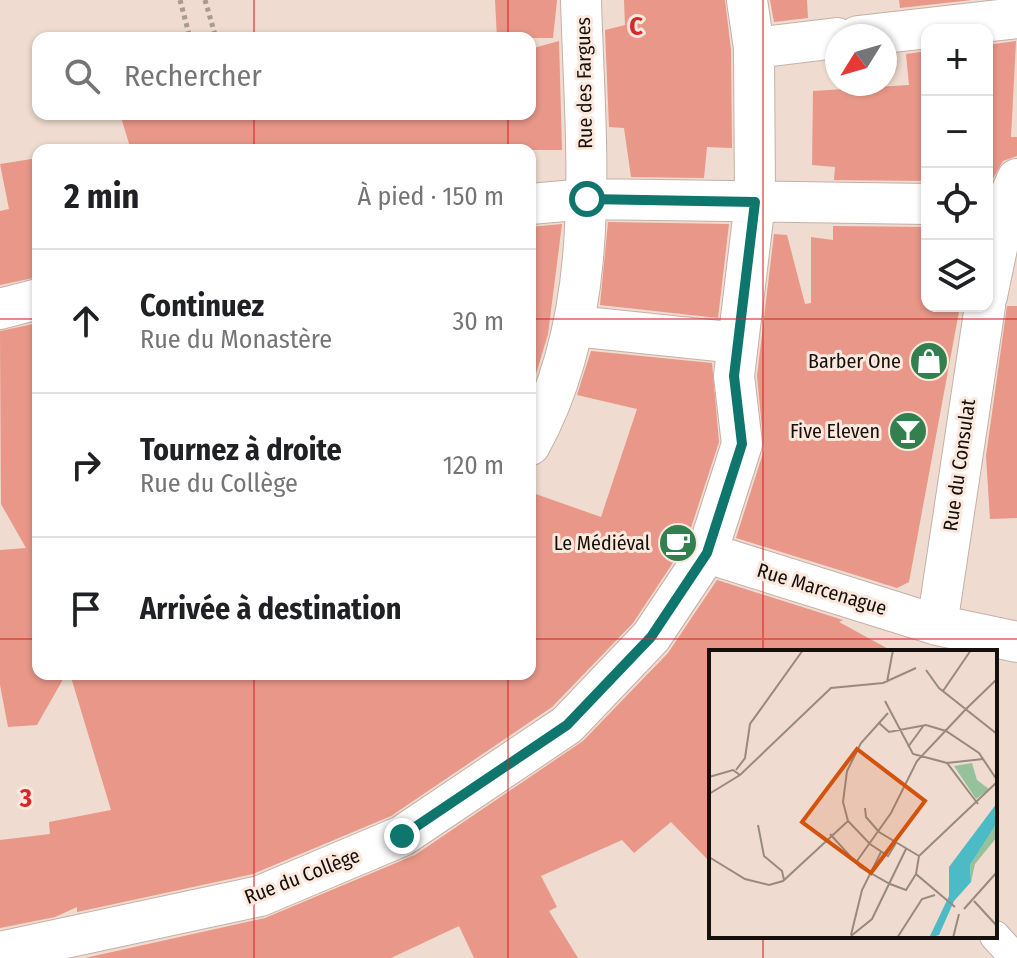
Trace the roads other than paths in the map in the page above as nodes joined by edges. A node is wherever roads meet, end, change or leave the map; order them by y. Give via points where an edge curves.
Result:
1 (581, 0) edge
2 (747, 0) edge
3 (1017, 18) edge
4 (897, 32) edge
5 (825, 39) edge
6 (754, 48) junction
7 (587, 199) junction
8 (1007, 199) edge
9 (755, 202) junction
10 (536, 203) edge
11 (921, 204) edge
12 (993, 267) edge
13 (32, 301) edge
14 (0, 309) edge
15 (984, 312) edge
16 (575, 326) junction
17 (738, 343) junction
18 (536, 434) edge
19 (707, 553) junction
20 (936, 638) edge
21 (1017, 642) edge
22 (997, 938) edge
23 (0, 952) edge
24 (1015, 958) edge

1 - 7 street, Rue des Fargues
2 - 6 street, Rue du Collège
3 - 4 street
5 - 6 street
6 - 9 street, Rue du Collège
7 - 9 street
7 - 10 street
7 - 16 street, Rue des Fargues
8 - 12 street
9 - 11 street
9 - 17 street, Rue du Collège
13 - 14 street
15 - 20 street, Rue du Consulat
16 - 17 street
16 - 18 street, Rue des Fargues
17 - 19 street, Rue du Collège via 734,376 742,444
19 - 20 street, Rue Marcenague
19 - 23 street, Rue du Collège via 651,637 567,725 402,836 260,896
20 - 21 street, Rue Marcenague
22 - 24 street

